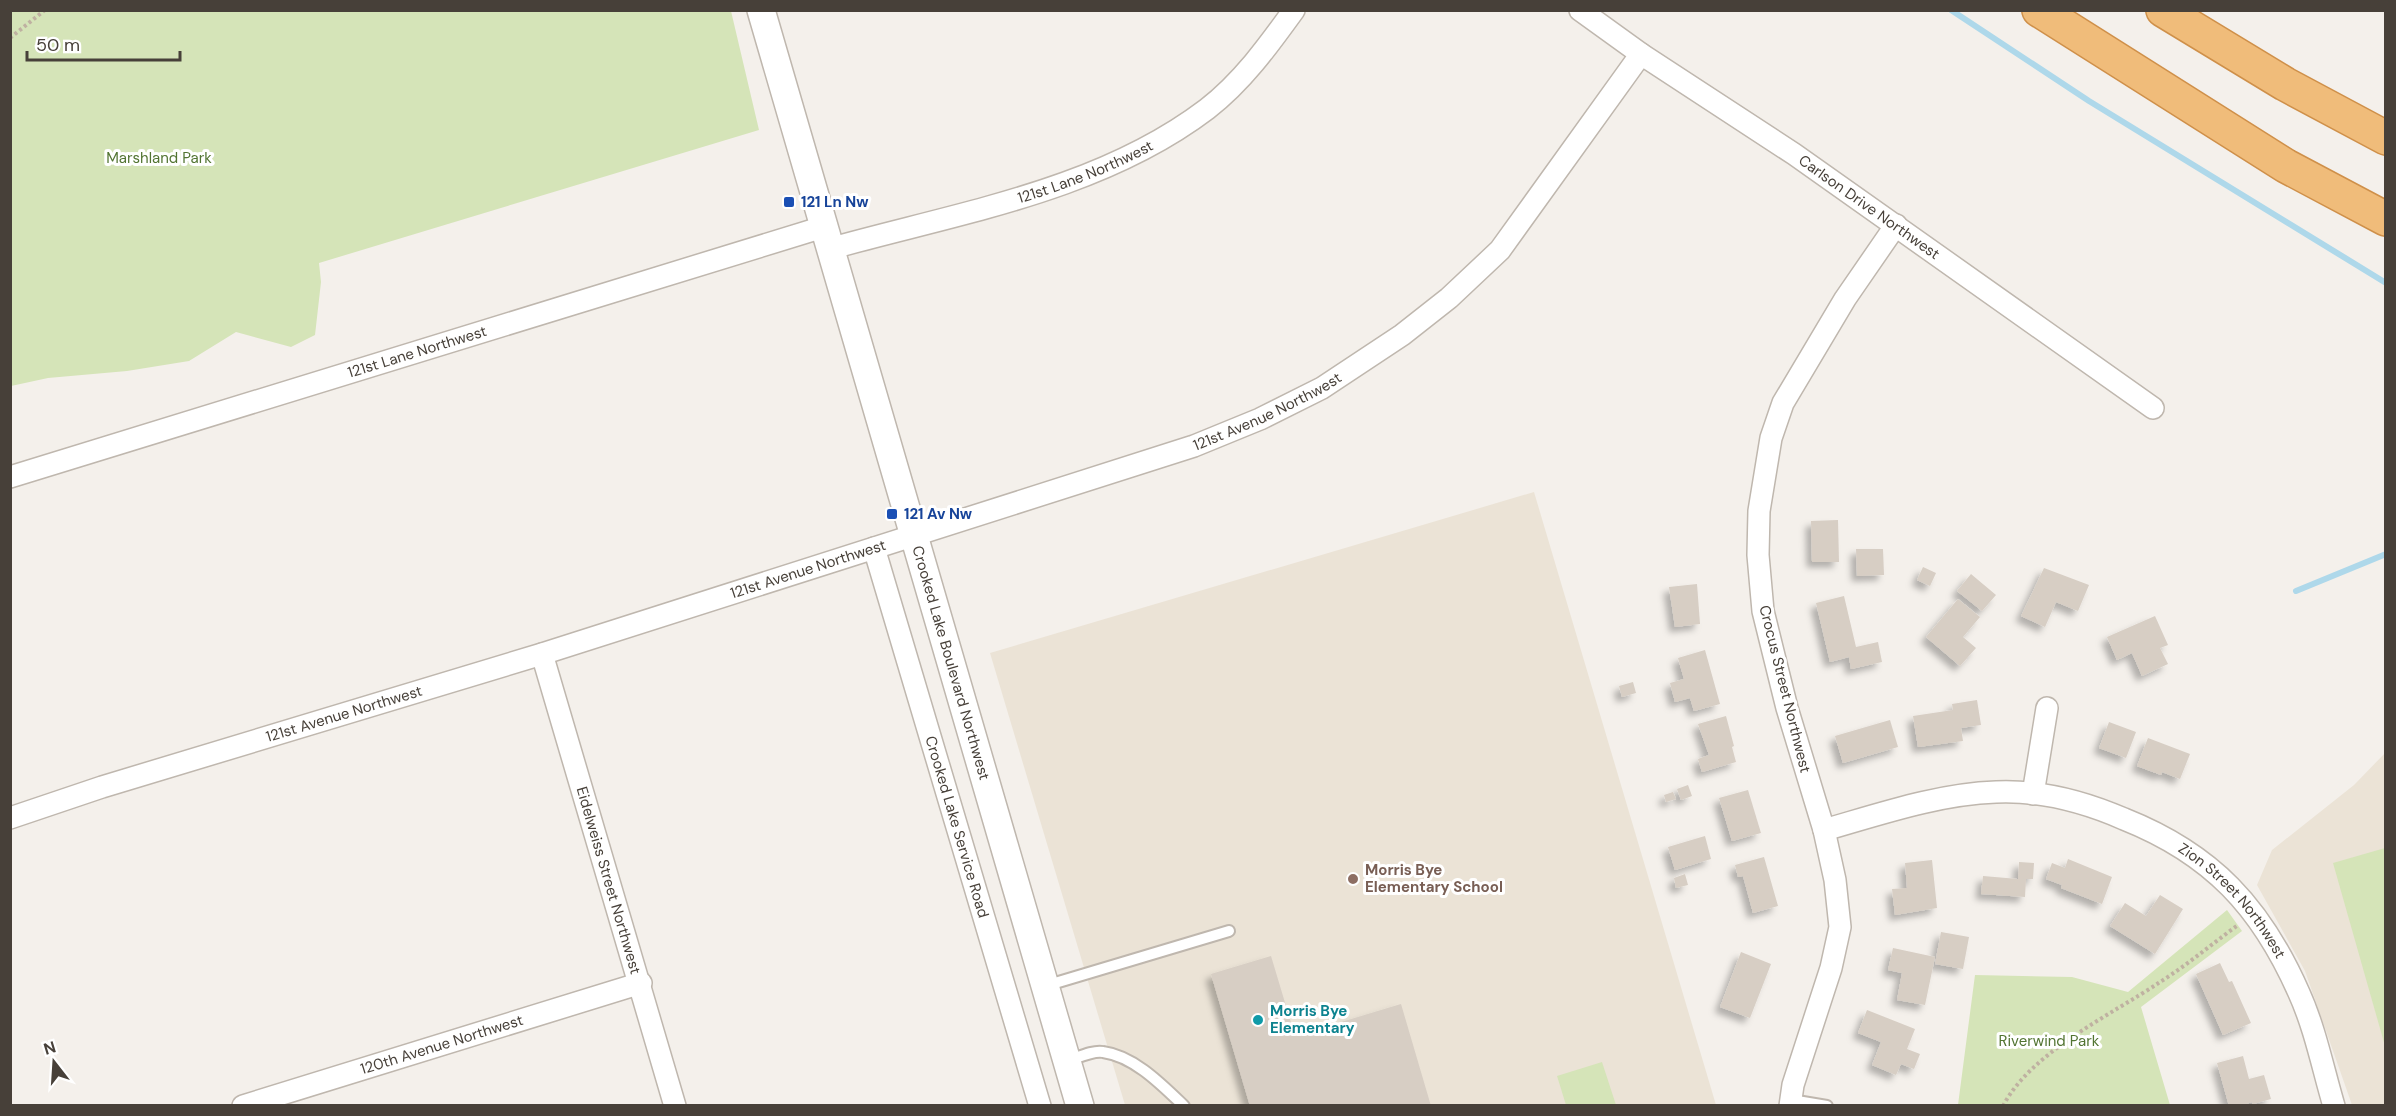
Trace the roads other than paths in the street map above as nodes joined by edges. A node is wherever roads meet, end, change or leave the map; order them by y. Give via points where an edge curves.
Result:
1 (761, 10) edge
2 (1294, 10) edge
3 (1580, 10) edge
4 (2038, 10) edge
5 (2163, 10) edge
6 (1641, 54) junction
7 (2385, 138) edge
8 (2385, 219) edge
9 (1896, 225) junction
10 (826, 238) junction
11 (2153, 408) dead end
12 (10, 477) edge
13 (913, 535) junction
14 (873, 548) junction
15 (542, 654) junction
16 (2047, 708) dead end
17 (2033, 794) junction
18 (10, 818) edge
19 (1824, 830) junction
20 (1229, 931) dead end
21 (641, 983) junction
22 (1044, 987) junction
23 (1067, 1061) junction
24 (1790, 1103) edge
25 (243, 1106) edge
26 (675, 1106) edge
27 (1040, 1106) edge
28 (1080, 1106) edge
29 (1184, 1106) edge
30 (1827, 1106) edge
31 (2334, 1106) edge

1 - 10 street, Crooked Lake Boulevard Northwest
2 - 10 street, 121st Lane Northwest via 1255,63 1209,108 1166,138 1118,163 1048,188
3 - 6 street, Carlson Drive Northwest
4 - 8 highway via 2286,166
5 - 7 highway via 2285,84
6 - 9 street, Carlson Drive Northwest
6 - 13 street, 121st Avenue Northwest via 1500,250 1402,335 1322,388 1194,446
9 - 11 street, Carlson Drive Northwest
9 - 19 street, Crocus Street Northwest via 1845,299 1784,403 1771,438 1759,511 1763,611
10 - 12 street, 121st Lane Northwest
10 - 13 street, Crooked Lake Boulevard Northwest
13 - 14 street, 121st Avenue Northwest
13 - 22 street, Crooked Lake Boulevard Northwest
14 - 15 street, 121st Avenue Northwest
14 - 27 street, Crooked Lake Service Road
15 - 18 street, 121st Avenue Northwest
15 - 21 street, Eidelweiss Street Northwest
16 - 17 street
17 - 19 street, Zion Street Northwest via 1953,796
17 - 31 street, Zion Street Northwest via 2092,805 2168,838 2233,888 2254,912 2300,995
19 - 24 street, Crocus Street Northwest via 1840,927
20 - 22 lane
21 - 25 street, 120th Avenue Northwest
21 - 26 street, Eidelweiss Street Northwest
22 - 23 street, Crooked Lake Boulevard Northwest
23 - 28 street, Crooked Lake Boulevard Northwest
23 - 29 lane via 1102,1051 1132,1063
24 - 30 lane

